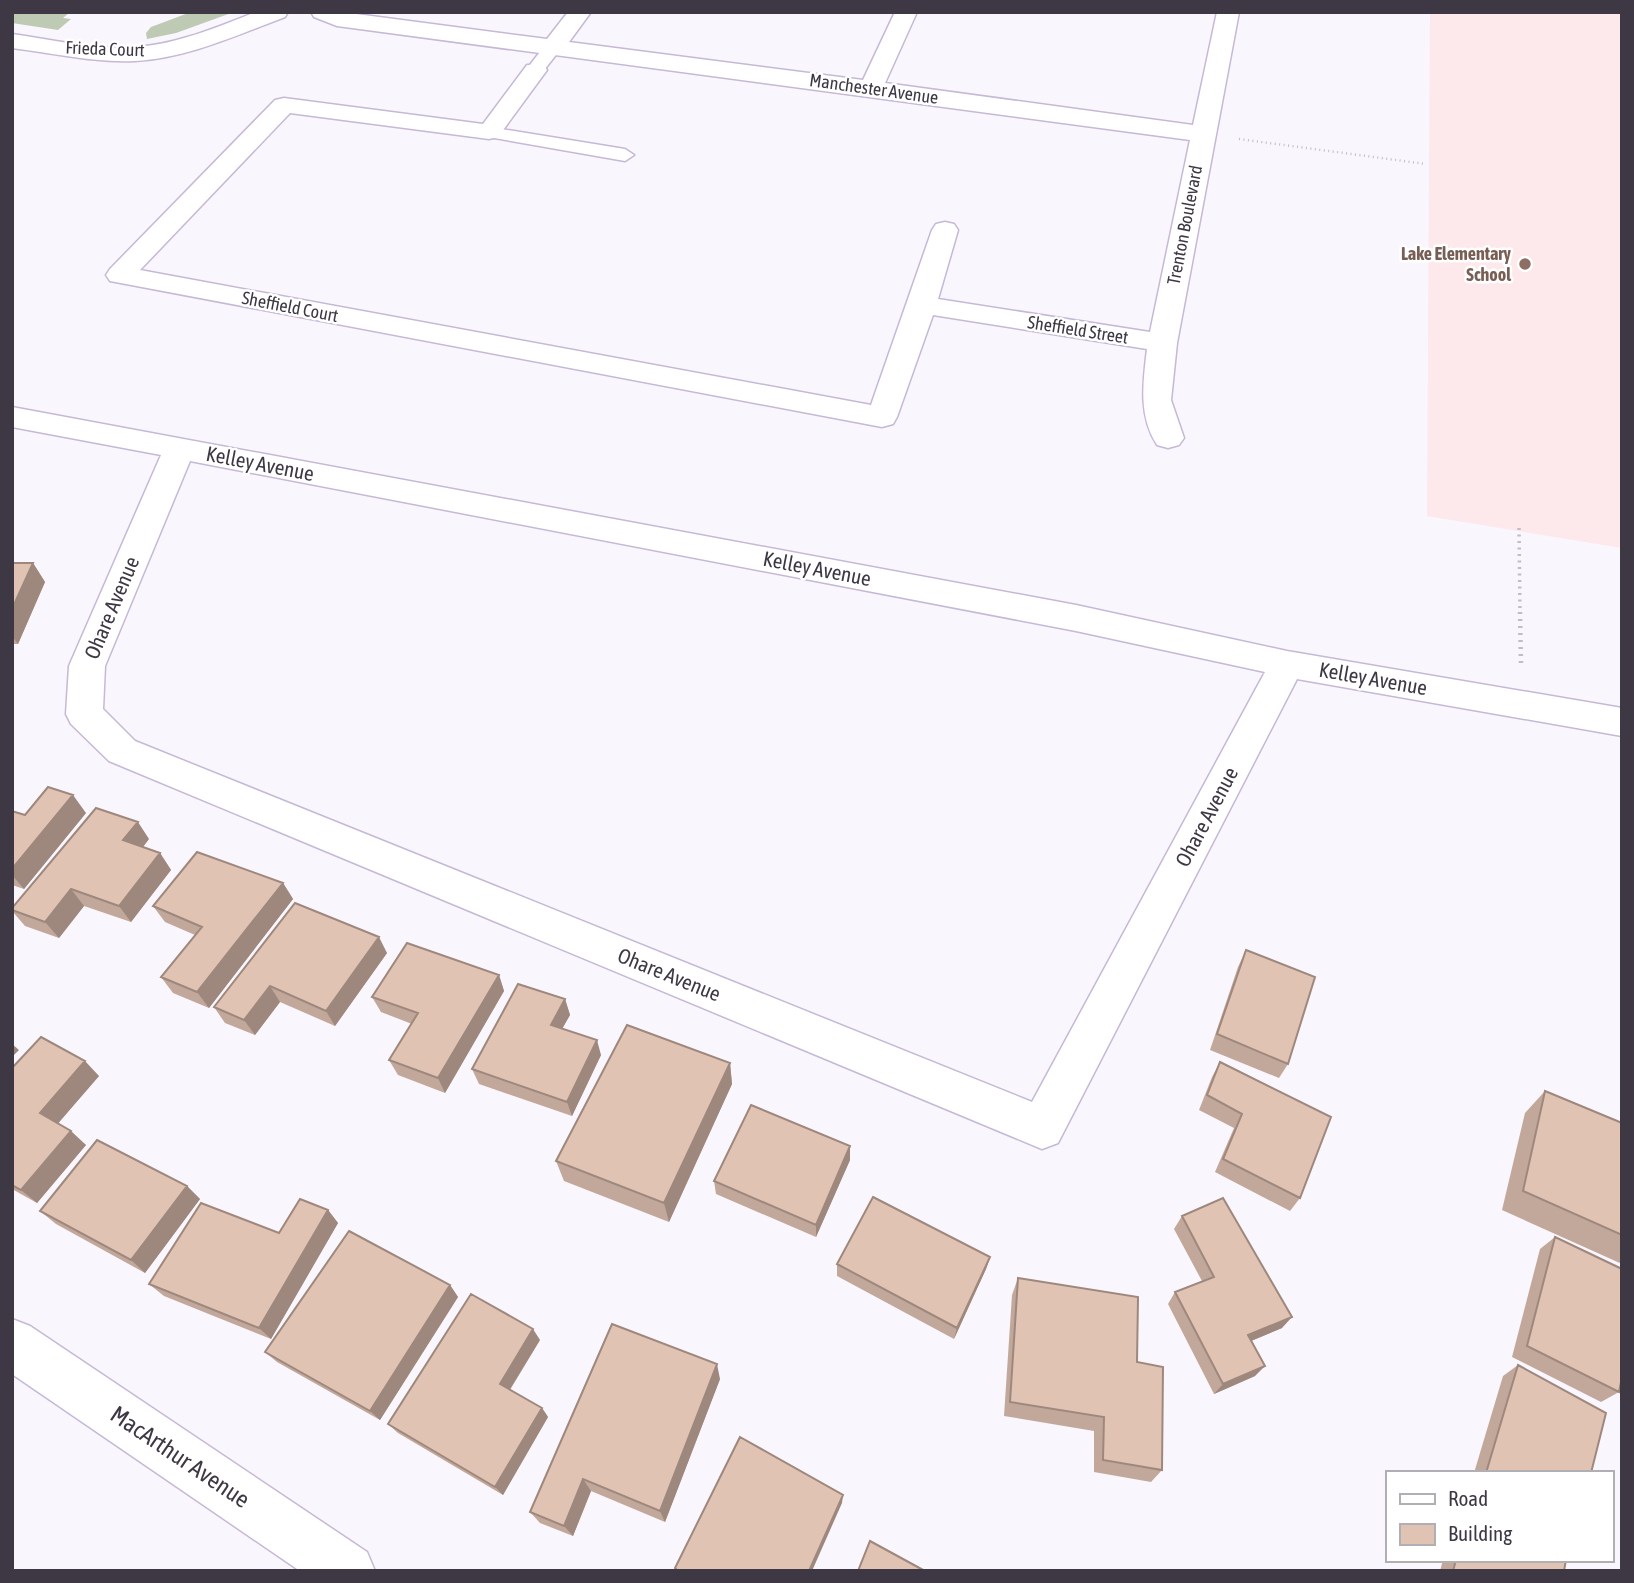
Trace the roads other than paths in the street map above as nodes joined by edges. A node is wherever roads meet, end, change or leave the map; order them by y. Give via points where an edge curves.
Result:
1 (277, 12) edge
2 (322, 12) edge
3 (580, 12) edge
4 (906, 12) edge
5 (1228, 12) edge
6 (12, 41) edge
7 (553, 47) junction
8 (536, 71) joint
9 (871, 88) junction
10 (489, 132) junction
11 (1203, 134) junction
12 (625, 155) dead end
13 (945, 230) dead end
14 (922, 305) junction
15 (1162, 343) junction
16 (12, 417) edge
17 (1168, 438) dead end
18 (179, 449) junction
19 (1287, 664) junction
20 (1622, 722) edge
21 (12, 1344) edge
22 (348, 1571) edge

1 - 6 street, Frieda Court via 184,45 137,54
2 - 7 street, Manchester Avenue via 337,19
3 - 7 street
4 - 9 street
5 - 11 street, Trenton Boulevard
7 - 8 lane
7 - 9 street, Manchester Avenue
8 - 10 street
9 - 11 street, Manchester Avenue
10 - 12 lane
10 - 14 street, Sheffield Court via 285,105 120,275 882,417
11 - 15 street, Trenton Boulevard
13 - 14 street, Sheffield Court
14 - 15 street, Sheffield Street
15 - 17 street, Trenton Boulevard via 1156,400
16 - 18 street, Kelley Avenue
18 - 19 street, Kelley Avenue via 1076,618
18 - 19 street, Ohare Avenue via 87,666 84,714 122,751 1042,1128
19 - 20 street, Kelley Avenue
21 - 22 street, MacArthur Avenue

